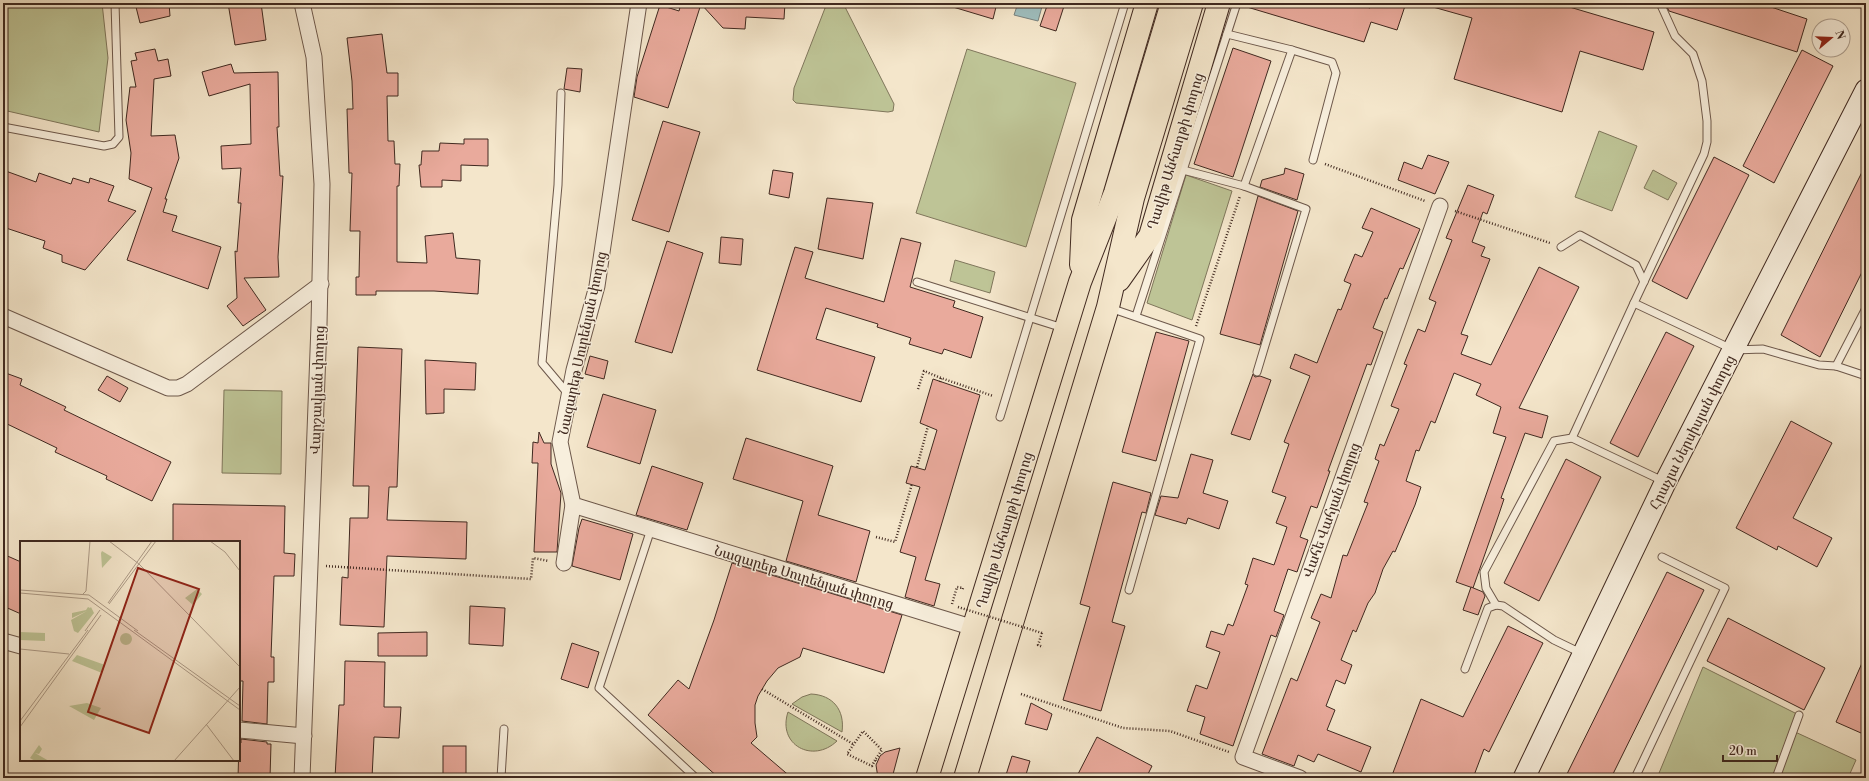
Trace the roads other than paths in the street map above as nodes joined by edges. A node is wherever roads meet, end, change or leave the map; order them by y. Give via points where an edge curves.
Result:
1 (114, 3) edge
2 (302, 3) edge
3 (640, 3) edge
4 (1125, 3) edge
5 (1147, 3) edge
6 (1172, 3) edge
7 (1192, 3) edge
8 (1219, 3) edge
9 (1237, 3) edge
10 (1660, 3) edge
11 (1227, 34) junction
12 (1292, 50) junction
13 (1866, 90) edge
14 (561, 93) dead end
15 (1866, 114) edge
16 (3, 126) edge
17 (1313, 160) road end
18 (1183, 170) junction
19 (1244, 186) junction
20 (1440, 206) road end
21 (1561, 247) road end
22 (917, 282) dead end
23 (1080, 282) junction
24 (1644, 282) junction
25 (321, 284) junction
26 (1110, 298) junction
27 (1634, 303) junction
28 (1866, 308) edge
29 (3, 316) edge
30 (1136, 316) junction
31 (1030, 317) junction
32 (1067, 329) junction
33 (1739, 350) junction
34 (1836, 366) junction
35 (1257, 372) dead end
36 (1866, 376) edge
37 (569, 395) junction
38 (1000, 417) dead end
39 (1572, 438) junction
40 (1670, 484) junction
41 (573, 505) junction
42 (651, 529) junction
43 (1662, 557) dead end
44 (564, 563) road end
45 (1129, 590) dead end
46 (1496, 605) junction
47 (974, 628) junction
48 (3, 641) edge
49 (20, 646) edge
50 (1583, 654) junction
51 (1465, 668) dead end
52 (1799, 715) dead end
53 (504, 729) dead end
54 (240, 730) edge
55 (304, 736) junction
56 (302, 778) edge
57 (502, 778) edge
58 (696, 778) edge
59 (928, 778) edge
60 (965, 778) edge
61 (1300, 778) edge
62 (1524, 778) edge
63 (1533, 778) edge
64 (1635, 778) edge
65 (1776, 778) edge

1 - 16 lane via 118,137 113,144 104,146
2 - 25 street, Վարշավյան փողոց via 314,57 322,184
3 - 37 street, Նազարեթ Սուրենյան փողոց via 597,286
4 - 31 lane
5 - 23 main road, Դավիթ Անհաղթի փողոց via 1083,220
6 - 23 main road, Դավիթ Անհաղթի փողոց via 1115,193
7 - 26 main road, Դավիթ Անհաղթի փողոց via 1134,198
8 - 26 main road, Դավիթ Անհաղթի փողոց via 1150,236
9 - 11 lane
10 - 24 lane via 1675,36 1693,54 1702,81 1707,142 1704,154
11 - 12 lane
11 - 18 lane
12 - 17 lane via 1332,62 1336,72
12 - 19 lane
13 - 33 street, Հրաչյա Ներսիսյան փողոց
14 - 37 lane via 558,185 542,363
15 - 33 street, Հրաչյա Ներսիսյան փողոց
18 - 19 lane
18 - 30 lane
19 - 35 lane via 1306,209
20 - 61 street, Վահե Վահյան փողոց via 1243,756
21 - 24 lane via 1580,236 1636,265
22 - 31 lane
23 - 32 main road, Դավիթ Անհաղթի փողոց
24 - 27 lane
25 - 29 street via 187,384 178,388 168,388
25 - 55 street, Վարշավյան փողոց
26 - 30 lane
26 - 60 main road, Դավիթ Անհաղթի փողոց
27 - 33 lane
27 - 39 lane
28 - 34 lane
30 - 45 lane via 1200,339
31 - 32 lane
31 - 38 lane
32 - 47 main road, Դավիթ Անհաղթի փողոց
33 - 34 lane via 1763,349 1819,365
33 - 40 street, Հրաչյա Ներսիսյան փողոց
34 - 36 lane
37 - 41 street, Նազարեթ Սուրենյան փողոց via 560,442
39 - 40 lane
39 - 46 lane via 1554,441 1484,572 1486,588
40 - 50 street, Հրաչյա Ներսիսյան փողոց
40 - 63 street, Հրաչյա Ներսիսյան փողոց
41 - 42 street, Նազարեթ Սուրենյան փողոց
41 - 44 street
42 - 47 street, Նազարեթ Սուրենյան փողոց
42 - 58 lane via 599,688
43 - 64 lane via 1725,588
46 - 50 lane via 1503,606 1554,640
46 - 51 lane via 1488,608
47 - 59 main road, Դավիթ Անհաղթի փողոց
48 - 49 street
50 - 62 street, Հրաչյա Ներսիսյան փողոց
52 - 65 lane
53 - 57 lane
54 - 55 street
55 - 56 street, Վարշավյան փողոց

